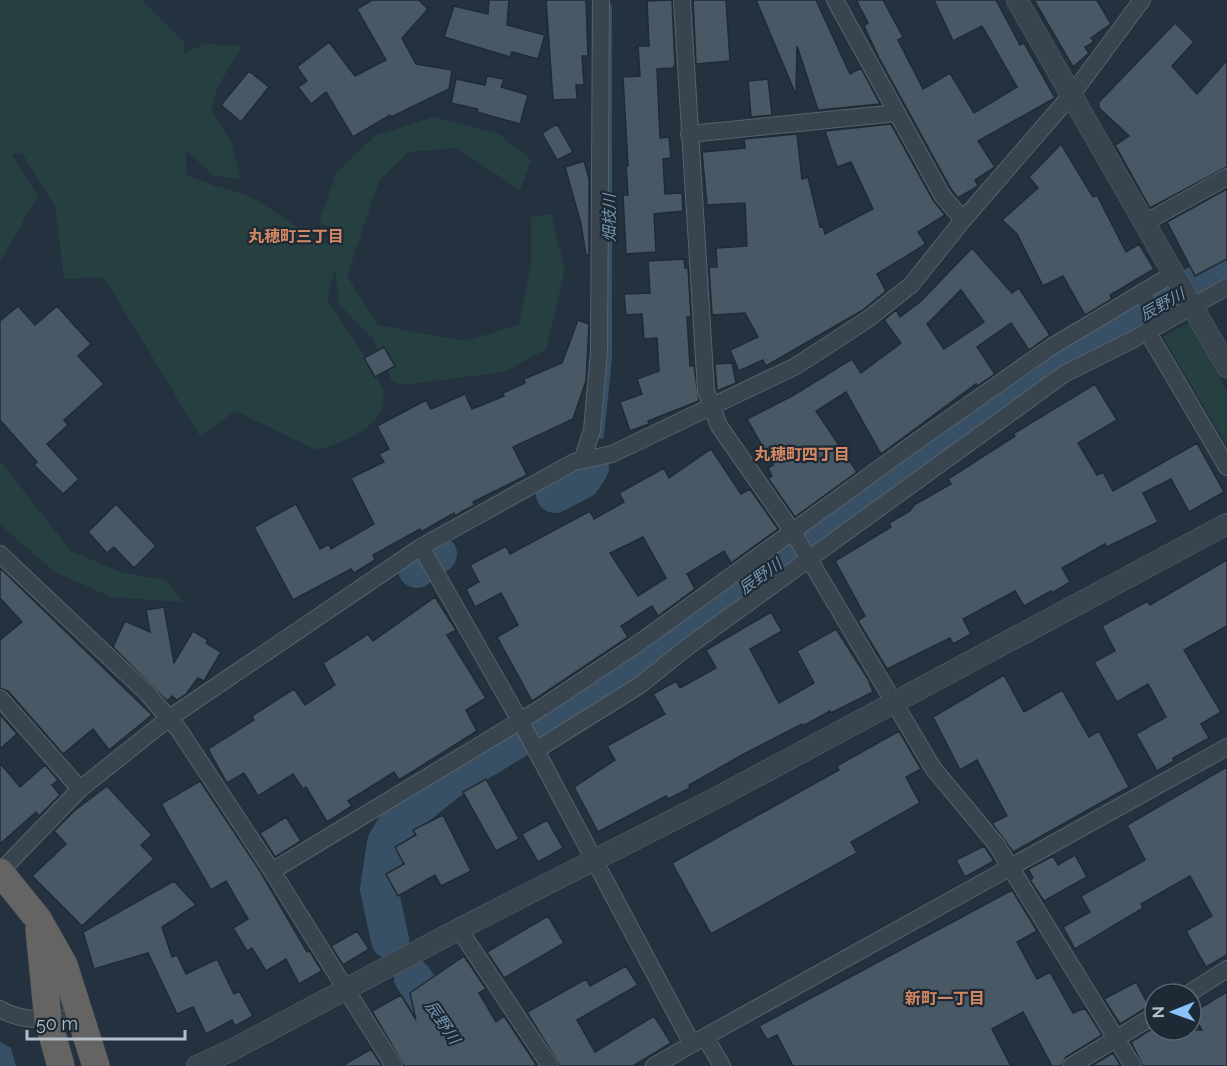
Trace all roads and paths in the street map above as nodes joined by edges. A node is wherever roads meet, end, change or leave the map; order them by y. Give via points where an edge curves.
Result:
1 (601, 0) edge
2 (682, 0) edge
3 (835, 0) edge
4 (1017, 0) edge
5 (1142, 0) edge
6 (1073, 93) junction
7 (897, 113) junction
8 (688, 134) junction
9 (1227, 177) edge
10 (963, 220) junction
11 (1146, 222) junction
12 (1227, 287) edge
13 (1185, 290) junction
14 (1144, 297) junction
15 (1154, 325) junction
16 (1227, 367) edge
17 (711, 408) junction
18 (583, 458) junction
19 (1227, 467) edge
20 (1227, 524) edge
21 (793, 532) junction
22 (0, 554) edge
23 (426, 556) junction
24 (807, 557) junction
25 (0, 698) edge
26 (894, 704) junction
27 (522, 723) junction
28 (173, 725) junction
29 (535, 747) junction
30 (1227, 747) edge
31 (80, 789) junction
32 (594, 862) junction
33 (1009, 868) junction
34 (272, 871) junction
35 (0, 872) edge
36 (38, 919) junction
37 (459, 929) junction
38 (1227, 969) edge
39 (1203, 984) edge
40 (346, 990) junction
41 (0, 1009) edge
42 (80, 1017) junction
43 (48, 1020) junction
44 (1143, 1024) edge
45 (698, 1040) junction
46 (1118, 1040) junction
47 (62, 1066) edge
48 (96, 1066) edge
49 (197, 1066) edge
50 (394, 1066) edge
51 (550, 1066) edge
52 (654, 1066) edge
53 (722, 1066) edge
54 (1071, 1066) edge
55 (1133, 1066) edge

1 - 18 street via 599,352 592,430
2 - 8 street
3 - 7 street
4 - 6 street
5 - 6 street
6 - 10 street
6 - 11 street
7 - 8 street
7 - 10 street via 942,195
8 - 17 street via 706,391
9 - 11 street
10 - 17 street via 910,285 868,319 796,366
11 - 13 street
12 - 13 street
13 - 14 street
13 - 15 street
13 - 16 street
14 - 15 street
14 - 21 street via 1051,347
15 - 19 street
15 - 24 street via 1064,374
17 - 18 street via 612,454
17 - 21 street via 719,426
18 - 23 street via 485,509
20 - 26 street
21 - 24 street
21 - 27 street
22 - 28 street via 146,692
23 - 27 street
23 - 28 street
24 - 26 street
24 - 29 street via 640,685
25 - 31 street
26 - 32 street
26 - 33 street via 933,768 996,844
27 - 29 street
27 - 34 street
28 - 31 street
28 - 34 street
29 - 32 street
30 - 33 street
31 - 35 street
32 - 37 street
32 - 45 street
33 - 45 street
33 - 46 street
34 - 40 street
35 - 36 highway
36 - 42 highway via 64,965
36 - 43 highway
37 - 40 street
37 - 51 street
38 - 39 street
40 - 49 street
40 - 50 street
41 - 43 street
42 - 43 street
42 - 48 highway
43 - 47 highway
44 - 46 street
45 - 52 street
45 - 53 street
46 - 54 street
46 - 55 street

